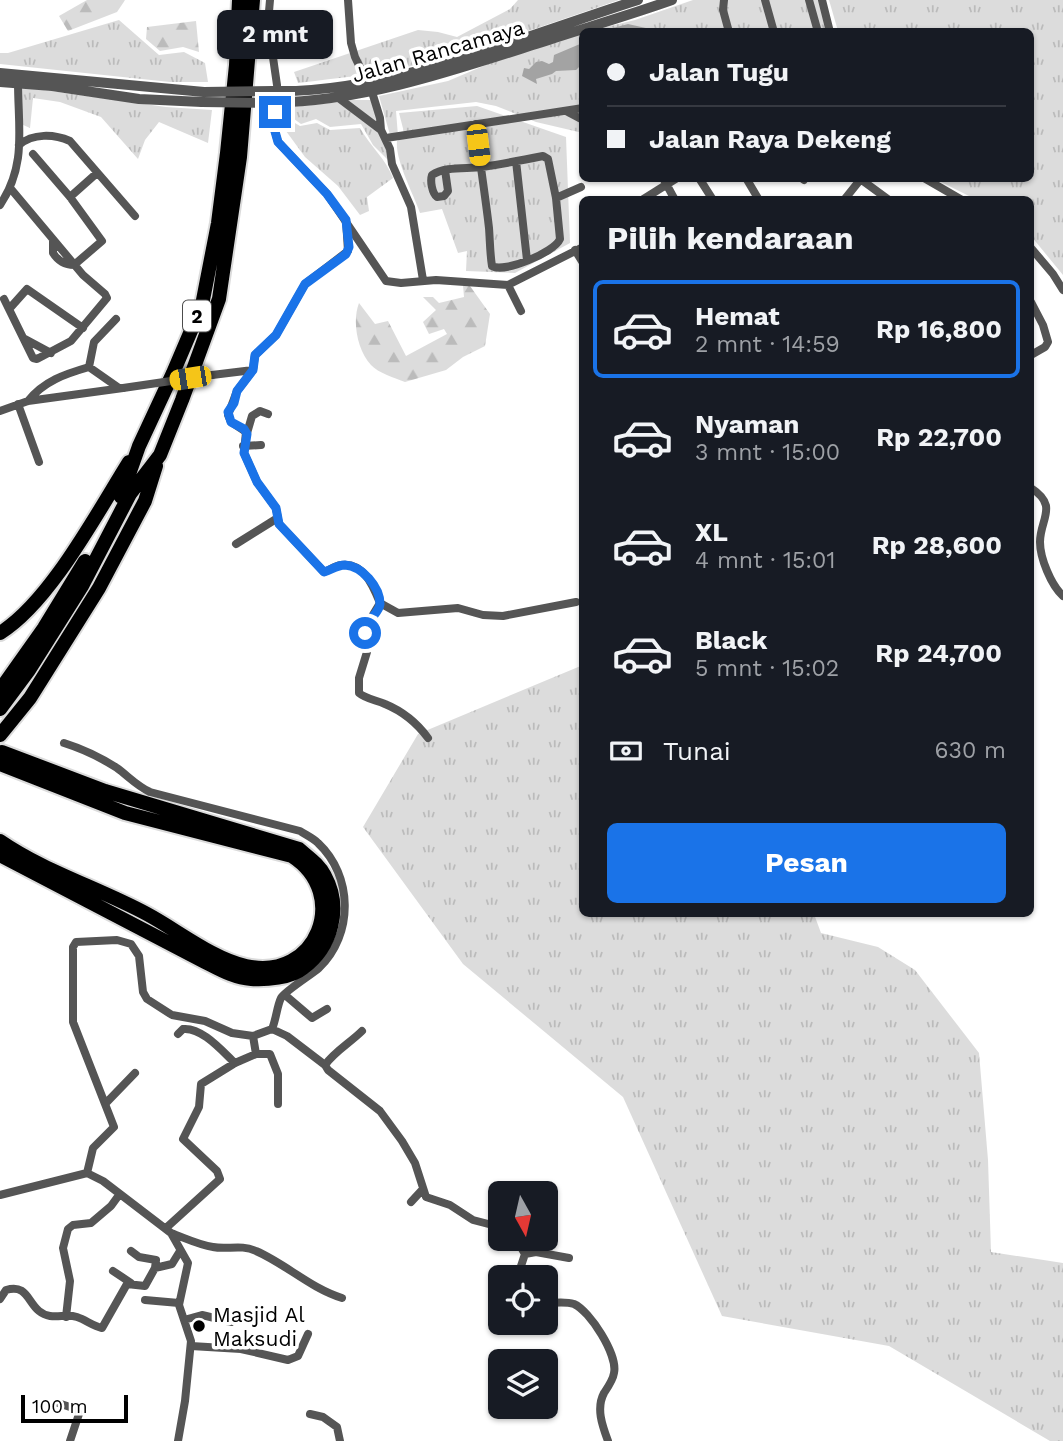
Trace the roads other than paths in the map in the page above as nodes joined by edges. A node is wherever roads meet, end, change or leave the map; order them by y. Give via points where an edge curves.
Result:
1 (239, 0) edge
2 (253, 0) edge
3 (270, 0) edge
4 (348, 0) edge
5 (638, 0) edge
6 (672, 0) edge
7 (724, 0) edge
8 (765, 0) edge
9 (809, 0) edge
10 (822, 0) edge
11 (623, 10) junction
12 (728, 28) edge
13 (773, 28) edge
14 (817, 28) edge
15 (829, 28) edge
16 (0, 73) edge
17 (367, 81) junction
18 (394, 81) junction
19 (0, 82) edge
20 (18, 82) junction
21 (330, 87) junction
22 (275, 88) junction
23 (372, 92) junction
24 (203, 97) junction
25 (337, 97) junction
26 (274, 107) junction
27 (579, 109) edge
28 (566, 111) junction
29 (579, 118) edge
30 (475, 124) junction
31 (383, 134) junction
32 (19, 145) junction
33 (33, 154) dead end
34 (233, 155) junction
35 (516, 161) junction
36 (480, 167) junction
37 (445, 170) dead end
38 (97, 173) junction
39 (230, 177) junction
40 (665, 182) edge
41 (858, 182) edge
42 (864, 182) edge
43 (930, 182) edge
44 (581, 187) dead end
45 (10, 189) junction
46 (647, 196) edge
47 (847, 196) edge
48 (883, 196) edge
49 (955, 196) edge
50 (70, 197) junction
51 (556, 198) junction
52 (0, 205) edge
53 (135, 216) dead end
54 (346, 220) junction
55 (579, 249) edge
56 (1034, 251) edge
57 (527, 260) junction
58 (74, 265) junction
59 (423, 280) junction
60 (508, 285) junction
61 (1063, 290) edge
62 (4, 299) dead end
63 (10, 308) junction
64 (1034, 308) edge
65 (521, 311) dead end
66 (116, 319) dead end
67 (83, 328) junction
68 (25, 339) junction
69 (51, 353) junction
70 (1034, 353) edge
71 (255, 355) junction
72 (89, 367) junction
73 (234, 370) junction
74 (253, 370) junction
75 (121, 388) junction
76 (28, 401) junction
77 (18, 404) junction
78 (0, 411) edge
79 (268, 414) dead end
80 (247, 434) junction
81 (261, 445) dead end
82 (139, 446) junction
83 (243, 446) junction
84 (159, 455) junction
85 (39, 462) dead end
86 (1034, 490) edge
87 (276, 519) junction
88 (236, 544) dead end
89 (79, 583) junction
90 (1063, 596) edge
91 (576, 602) dead end
92 (380, 603) junction
93 (0, 633) edge
94 (6, 688) edge
95 (0, 709) edge
96 (0, 735) edge
97 (429, 738) dead end
98 (64, 743) dead end
99 (1, 758) edge
100 (0, 841) edge
101 (0, 855) edge
102 (285, 995) junction
103 (327, 1009) dead end
104 (272, 1029) junction
105 (362, 1031) dead end
106 (178, 1034) dead end
107 (253, 1035) junction
108 (256, 1054) junction
109 (235, 1063) junction
110 (325, 1065) junction
111 (135, 1073) dead end
112 (106, 1103) junction
113 (278, 1104) dead end
114 (87, 1173) junction
115 (423, 1189) junction
116 (0, 1195) edge
117 (119, 1195) junction
118 (411, 1202) dead end
119 (488, 1224) edge
120 (168, 1231) junction
121 (131, 1251) dead end
122 (180, 1251) junction
123 (523, 1251) edge
124 (525, 1254) junction
125 (569, 1258) dead end
126 (521, 1265) edge
127 (155, 1269) junction
128 (113, 1271) dead end
129 (131, 1283) junction
130 (342, 1298) dead end
131 (0, 1299) edge
132 (145, 1300) dead end
133 (558, 1302) edge
134 (179, 1303) junction
135 (66, 1317) junction
136 (184, 1320) junction
137 (231, 1322) dead end
138 (308, 1334) dead end
139 (191, 1346) junction
140 (58, 1402) dead end
141 (310, 1414) dead end
142 (70, 1441) edge
143 (178, 1441) edge
144 (340, 1441) edge
145 (608, 1441) edge

1 - 34 highway, 2
2 - 34 highway, 2
3 - 22 street
4 - 17 street via 351,43
5 - 11 street, Jalan Rancamaya
6 - 11 street, Jalan Rancamaya
7 - 12 street
8 - 13 street
9 - 14 street
10 - 15 street
11 - 18 street, Jalan Rancamaya
16 - 24 street, Jalan Rancamaya
17 - 18 street, Jalan Rancamaya
17 - 21 street, Jalan Rancamaya
17 - 23 street
18 - 23 street, Jalan Rancamaya
19 - 20 street, Jalan Rancamaya
20 - 24 street, Jalan Rancamaya via 125,97
20 - 32 street
21 - 22 street, Jalan Rancamaya
21 - 25 street
22 - 24 street, Jalan Rancamaya, bridge
23 - 25 street, Jalan Rancamaya
23 - 31 street
24 - 26 street, Jalan Rancamaya, bridge
25 - 26 street, Jalan Rancamaya
25 - 31 street
26 - 54 street via 278,142
27 - 28 street
28 - 29 street
28 - 30 street
30 - 31 street
30 - 36 street
31 - 59 street via 411,207
32 - 38 street via 34,137 66,140
32 - 45 street
33 - 50 street
34 - 39 highway, 2
35 - 36 street
35 - 51 street via 548,159
35 - 57 street
36 - 37 street
36 - 57 street via 492,266 499,269
38 - 50 street
38 - 53 street
39 - 82 highway, 2 via 202,304
39 - 84 highway, 2 via 219,299
40 - 46 street
41 - 47 street
42 - 48 street
43 - 49 street
44 - 51 street
45 - 52 street
45 - 58 street
50 - 58 street via 102,239
51 - 57 street via 558,244
54 - 59 street via 386,281
54 - 71 street via 348,251 299,291 276,335
55 - 60 street
56 - 61 street
58 - 67 street via 107,299
59 - 60 street
60 - 65 street
62 - 63 street
63 - 67 street via 27,289
63 - 68 street
64 - 70 street via 1048,342
66 - 72 street via 94,342
67 - 69 street
68 - 69 street
68 - 69 street via 35,359
71 - 73 street
71 - 74 street
72 - 75 street
72 - 76 street via 50,381
73 - 74 street
73 - 75 street, bridge
74 - 80 street via 228,412 231,422
75 - 76 street
76 - 77 street
77 - 78 street
77 - 85 street
79 - 80 street via 260,411 253,416
80 - 83 street
81 - 83 street
82 - 89 highway, 2 via 125,490
82 - 93 highway via 61,567 26,613
83 - 87 street via 257,482 276,508
84 - 89 highway, 2 via 130,494
84 - 96 highway via 145,501 99,588 30,698
86 - 90 street via 1047,515 1041,549
87 - 88 street
87 - 92 street via 324,572 345,565 363,573
89 - 94 highway, 2
91 - 92 street via 503,616 458,608 398,613
92 - 97 street via 365,628 367,653 359,693 393,708
94 - 95 highway, 2
98 - 102 street via 85,750 150,792 281,825 318,843 342,879 344,920 333,949 320,966
99 - 100 highway via 125,813 292,856 315,879 323,912 314,942 290,964 245,966
99 - 101 highway via 299,849 316,863 331,888 330,933 303,969 250,979 230,974
102 - 103 street via 312,1017
102 - 104 street
104 - 107 street
104 - 110 street
105 - 110 street
106 - 109 street via 190,1029
107 - 108 street
107 - 112 street via 172,1015 147,999 139,956 131,944 76,942 73,1022
108 - 109 street
108 - 113 street via 270,1054 277,1067
109 - 120 street via 201,1084 200,1107 183,1139 220,1179
110 - 115 street via 380,1111 415,1163
111 - 112 street
112 - 114 street via 114,1127 93,1148
114 - 116 street
114 - 117 street
115 - 118 street
115 - 119 street via 431,1200
117 - 120 street
117 - 135 street via 91,1223 68,1229 63,1245 69,1276
120 - 122 street
120 - 130 street via 210,1247 253,1249 310,1285
121 - 127 street via 156,1260
122 - 127 street via 172,1265
122 - 134 street via 188,1267
123 - 124 street
124 - 125 street
124 - 126 street
127 - 129 street via 145,1286
128 - 129 street
129 - 135 street via 125,1285 104,1327
131 - 135 street via 6,1290 21,1289 41,1312
132 - 134 street
133 - 145 street via 577,1306 611,1352 614,1375 600,1407
134 - 136 street
136 - 137 street via 202,1315
136 - 139 street
138 - 139 street via 298,1356 288,1360 242,1349
139 - 143 street
140 - 142 street via 79,1414
141 - 144 street via 337,1426

